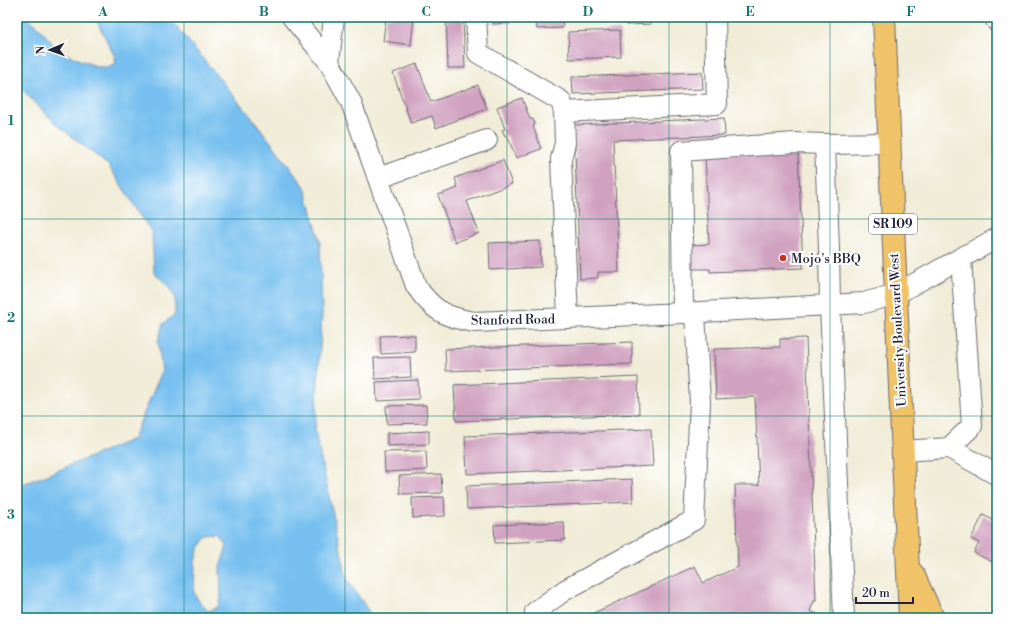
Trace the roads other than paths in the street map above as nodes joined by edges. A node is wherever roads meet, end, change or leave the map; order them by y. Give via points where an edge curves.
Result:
1 (292, 17) edge
2 (334, 17) edge
3 (476, 17) edge
4 (715, 17) edge
5 (884, 17) edge
6 (994, 17) edge
7 (997, 22) edge
8 (329, 62) junction
9 (564, 112) junction
10 (487, 140) dead end
11 (890, 142) junction
12 (825, 144) junction
13 (378, 178) junction
14 (997, 238) edge
15 (961, 258) junction
16 (896, 294) junction
17 (830, 305) junction
18 (689, 313) junction
19 (568, 318) junction
20 (949, 448) junction
21 (903, 451) junction
22 (997, 475) edge
23 (908, 564) junction
24 (538, 618) edge
25 (844, 618) edge
26 (910, 618) edge
27 (933, 618) edge

1 - 8 street, Stanford Road
2 - 8 street
3 - 9 street via 478,53 561,101
4 - 9 street via 717,104
5 - 11 main road, University Boulevard West / SR 109
6 - 7 street
8 - 13 street, Stanford Road via 351,102
9 - 19 street via 565,143 562,160
10 - 13 street
11 - 12 street
11 - 16 main road, University Boulevard West / SR 109
12 - 17 street
12 - 18 street via 795,142 681,151
13 - 19 street, Stanford Road via 416,286 426,300 437,309 454,318 474,322
14 - 15 street, Stanford Road
15 - 16 street, Stanford Road
15 - 20 street via 972,426
16 - 17 street, Stanford Road via 864,303
16 - 21 main road, University Boulevard West / SR 109
17 - 18 street, Stanford Road
17 - 25 street
18 - 19 street, Stanford Road
18 - 24 street via 700,403 694,520 565,590 535,612
20 - 21 street
20 - 22 street
21 - 23 main road, University Boulevard West / SR 109
23 - 26 main road, University Boulevard West / SR 109
23 - 27 main road

